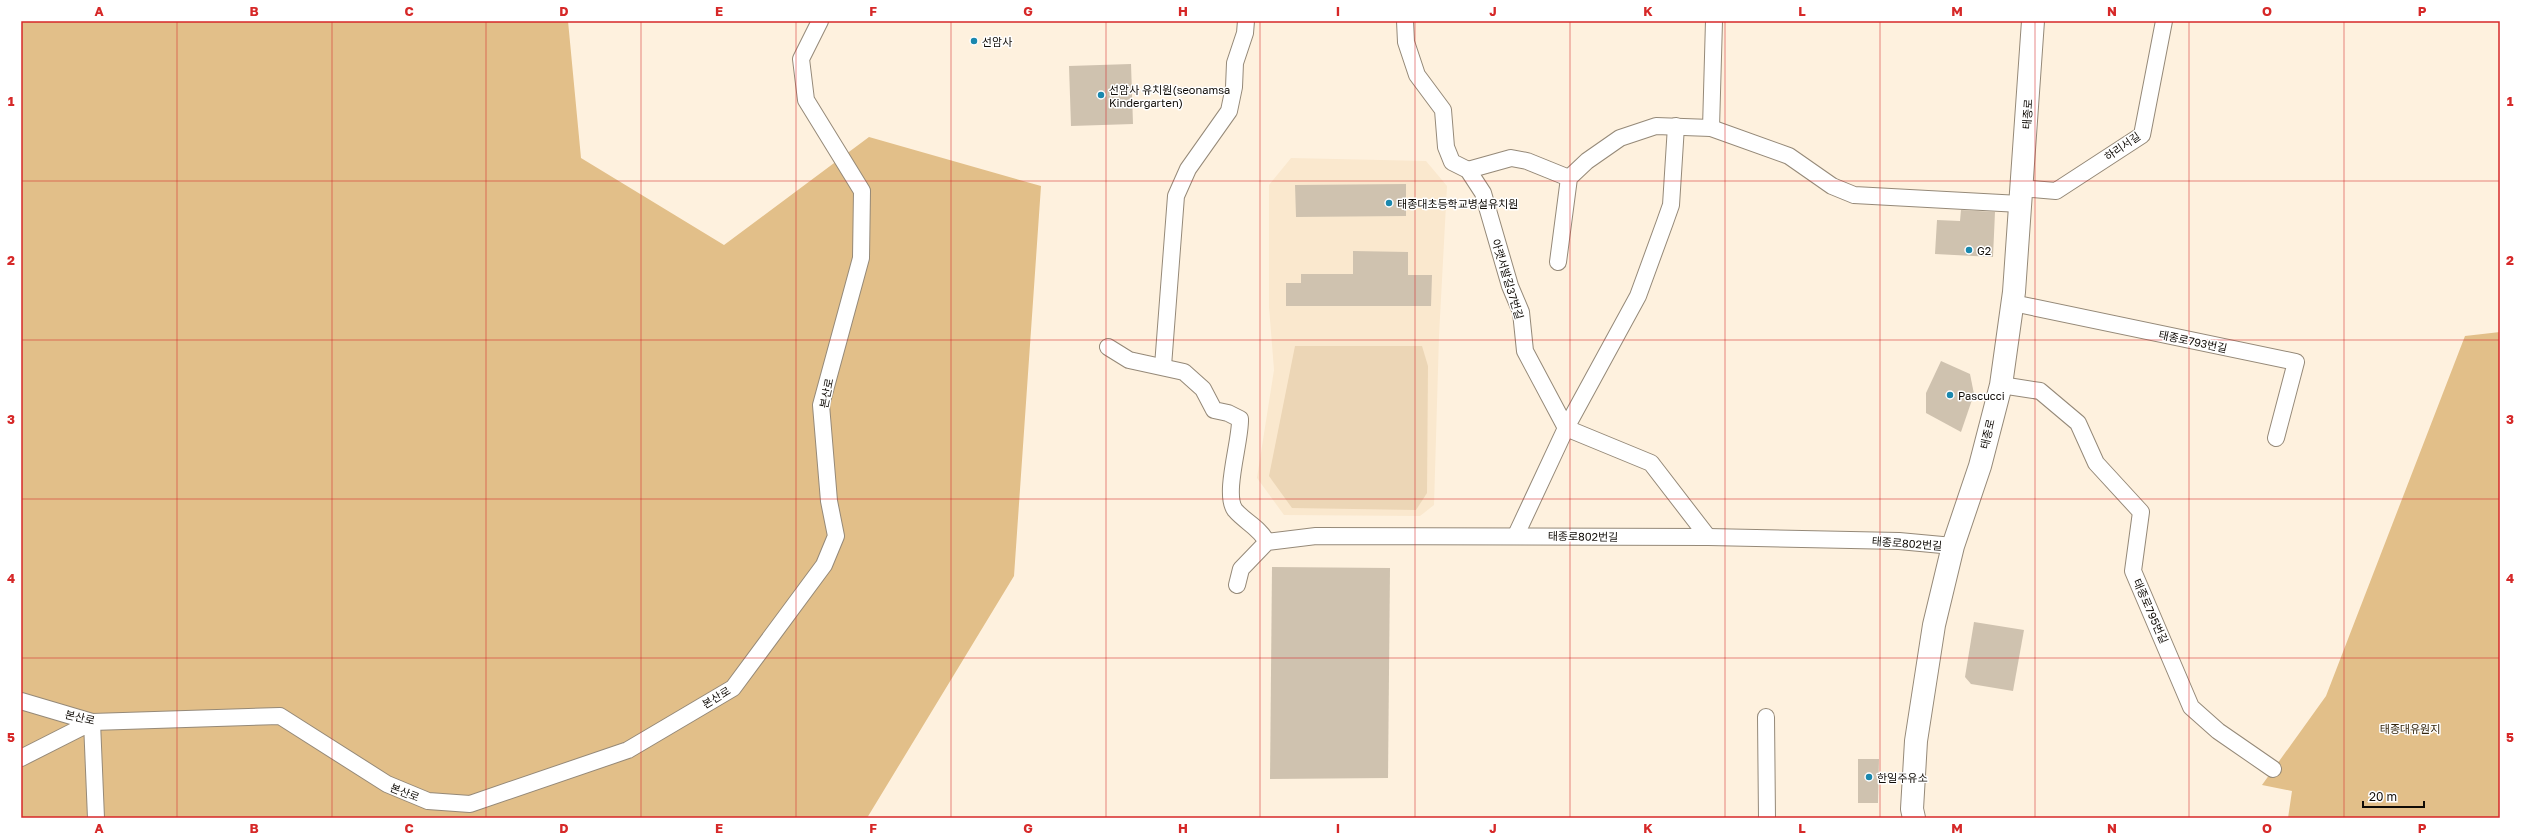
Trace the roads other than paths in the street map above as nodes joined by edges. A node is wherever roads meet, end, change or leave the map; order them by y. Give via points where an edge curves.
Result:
1 (820, 21) edge
2 (1246, 21) edge
3 (1405, 21) edge
4 (1714, 21) edge
5 (2033, 21) edge
6 (2164, 21) edge
7 (1676, 126) junction
8 (1710, 128) junction
9 (1468, 170) junction
10 (1570, 178) junction
11 (2021, 196) junction
12 (1558, 262) dead end
13 (2013, 303) junction
14 (1108, 347) dead end
15 (1163, 366) junction
16 (2001, 385) junction
17 (1566, 428) junction
18 (2276, 438) dead end
19 (1516, 535) junction
20 (1708, 537) junction
21 (1267, 542) junction
22 (1953, 546) junction
23 (1237, 585) dead end
24 (21, 702) edge
25 (1766, 717) dead end
26 (92, 722) junction
27 (21, 758) edge
28 (2273, 769) dead end
29 (96, 818) edge
30 (1767, 818) edge
31 (1914, 818) edge

1 - 26 street, 본산로 via 801,60 806,100 862,192 861,258 821,405 829,501 836,536 824,565 733,688 628,750 470,804 428,801 387,784 280,716
2 - 15 street via 1245,33 1235,63 1234,87 1228,111 1188,169 1176,196
3 - 9 street via 1406,42 1417,75 1443,110 1446,148 1452,162
4 - 8 street
5 - 11 main road, 태종로
6 - 11 street, 하리서길 via 2142,135 2056,191
7 - 8 street, 하리서길
7 - 10 street, 하리서길 via 1656,126 1620,138 1587,161
7 - 17 street via 1671,205 1665,222 1638,296
8 - 11 street, 하리서길 via 1789,156 1832,186 1854,195
9 - 10 street via 1511,158 1527,161
9 - 17 street, 아랫서발길37번길 via 1483,193 1510,286 1521,312 1525,351
10 - 12 street
11 - 13 main road, 태종로
13 - 16 main road, 태종로
13 - 18 street, 태종로793번길 via 2296,362
14 - 15 street via 1129,360
15 - 21 street via 1184,372 1203,389 1214,410 1240,419 1241,433 1230,499 1235,509 1262,532
16 - 22 main road, 태종로 via 1980,466
16 - 28 street, 태종로795번길 via 2040,391 2078,423 2096,463 2141,512 2134,571 2191,707 2218,731
17 - 19 street
17 - 20 street via 1651,463
19 - 20 street, 태종로802번길
19 - 21 street, 태종로802번길 via 1316,536
20 - 22 street, 태종로802번길 via 1899,541
21 - 23 street via 1241,569
22 - 31 main road, 태종로 via 1934,625 1916,741 1912,809
24 - 26 street, 본산로
25 - 30 street
26 - 27 street
26 - 29 street

